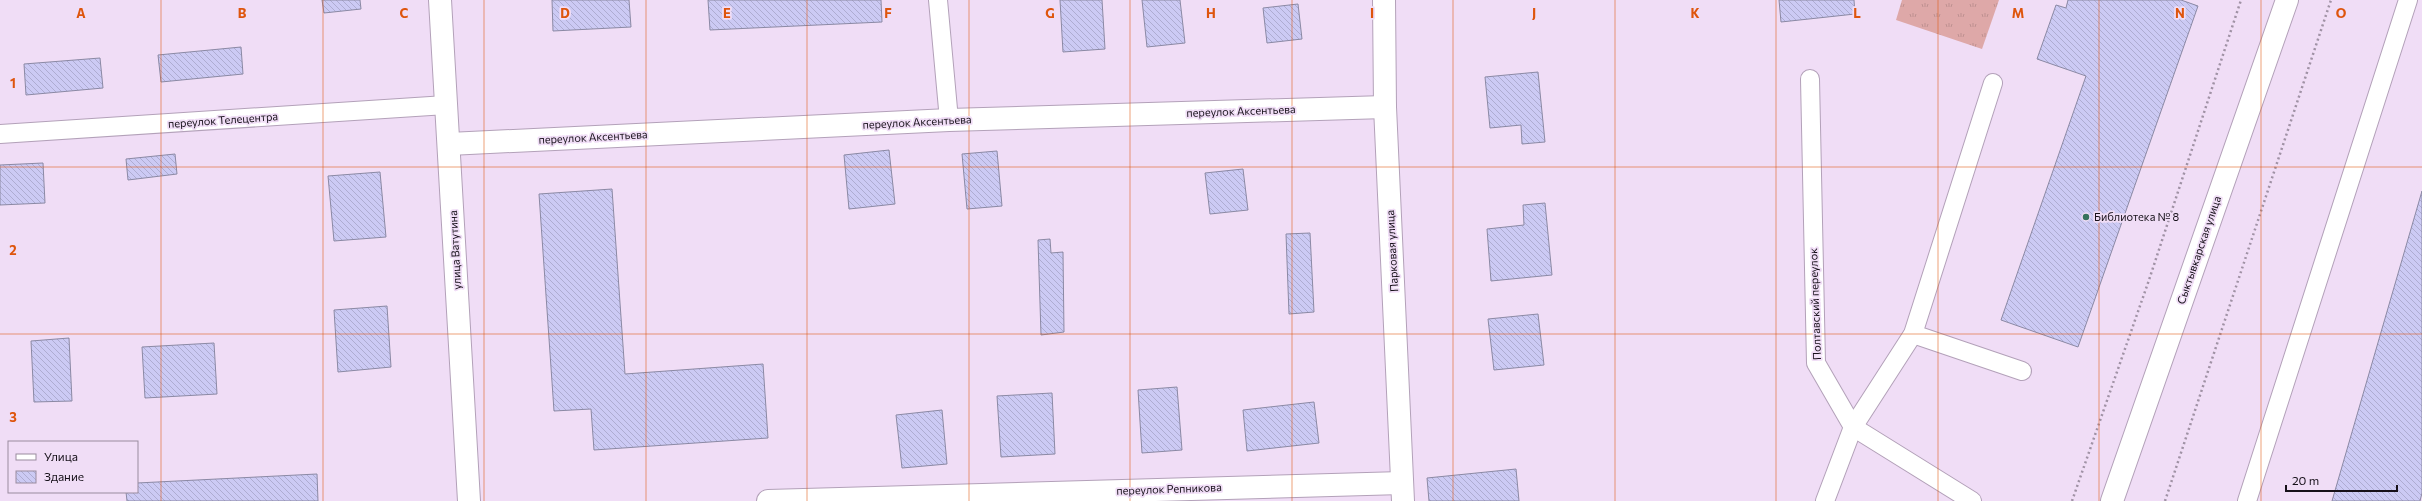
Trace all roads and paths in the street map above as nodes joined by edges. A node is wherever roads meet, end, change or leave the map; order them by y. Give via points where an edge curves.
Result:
1 (440, 0) edge
2 (938, 0) edge
3 (1384, 0) edge
4 (2241, 0) edge
5 (2287, 0) edge
6 (2331, 0) edge
7 (2408, 0) edge
8 (1810, 79) dead end
9 (1993, 83) dead end
10 (446, 105) junction
11 (1386, 107) junction
12 (949, 120) junction
13 (0, 134) edge
14 (449, 144) junction
15 (1913, 334) junction
16 (2022, 371) dead end
17 (1853, 427) junction
18 (1403, 492) edge
19 (469, 501) edge
20 (768, 501) edge
21 (1825, 501) edge
22 (1972, 501) edge
23 (2072, 501) edge
24 (2112, 501) edge
25 (2165, 501) edge
26 (2246, 501) edge

1 - 10 street, улица Ватутина
2 - 12 lane
3 - 11 street, Парковая улица
4 - 23 path via 2146,288
5 - 24 street, Сыктывкарская улица
6 - 25 path
7 - 26 lane
8 - 17 lane, Полтавский переулок via 1816,362
9 - 15 lane
10 - 13 lane, переулок Телецентра
10 - 14 street, улица Ватутина
11 - 12 street, переулок Аксентьева
11 - 18 street, Парковая улица
12 - 14 street, переулок Аксентьева
14 - 19 street, улица Ватутина
15 - 16 lane
15 - 17 lane
17 - 21 lane
17 - 22 lane, Полтавский переулок
18 - 20 street, переулок Репникова

